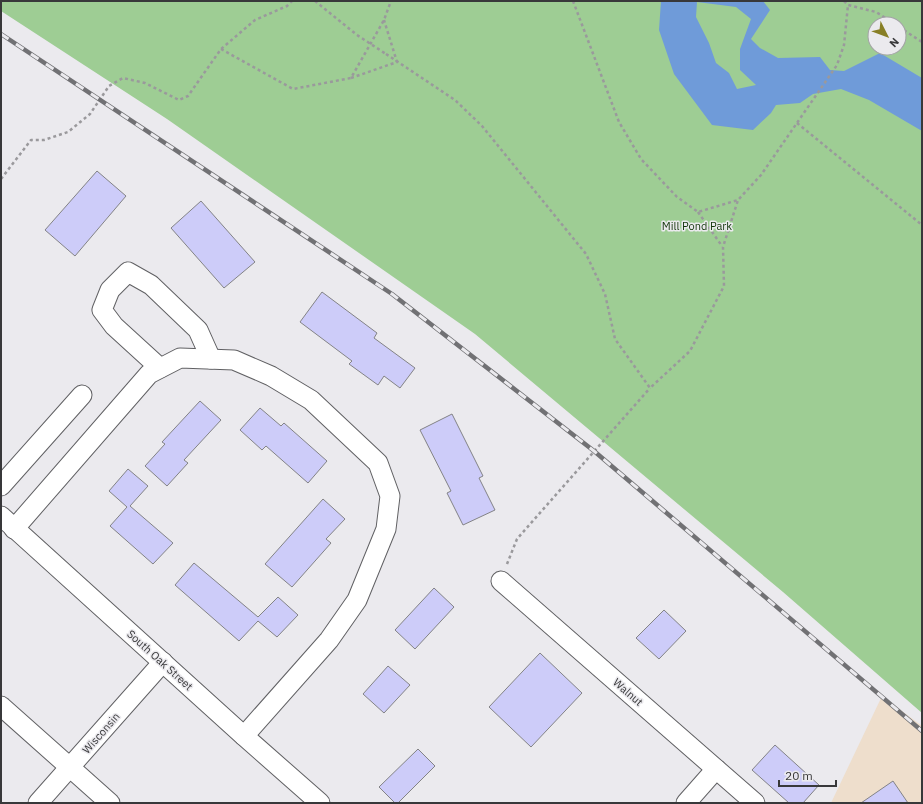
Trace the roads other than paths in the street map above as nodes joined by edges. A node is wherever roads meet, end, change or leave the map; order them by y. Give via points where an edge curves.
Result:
1 (211, 359) junction
2 (160, 368) junction
3 (82, 395) dead end
4 (1, 486) edge
5 (8, 523) edge
6 (501, 581) road end
7 (163, 662) junction
8 (1, 706) edge
9 (244, 736) junction
10 (70, 767) junction
11 (716, 769) junction
12 (38, 803) edge
13 (110, 803) edge
14 (320, 803) edge
15 (686, 803) edge
16 (755, 803) edge

1 - 2 street via 180,358
1 - 2 street via 198,330 151,285 128,272 110,290 102,310 114,326
1 - 9 street via 234,360 271,376 311,400 378,462 390,496 386,529 357,600 329,640
2 - 5 street via 149,374
3 - 4 street
5 - 7 street, South Oak Street
6 - 11 street, Walnut
7 - 9 street, South Oak Street
7 - 10 street, Wisconsin
8 - 10 street
9 - 14 street, South Oak Street
10 - 12 street, Wisconsin
10 - 13 street
11 - 15 street
11 - 16 street, Walnut

